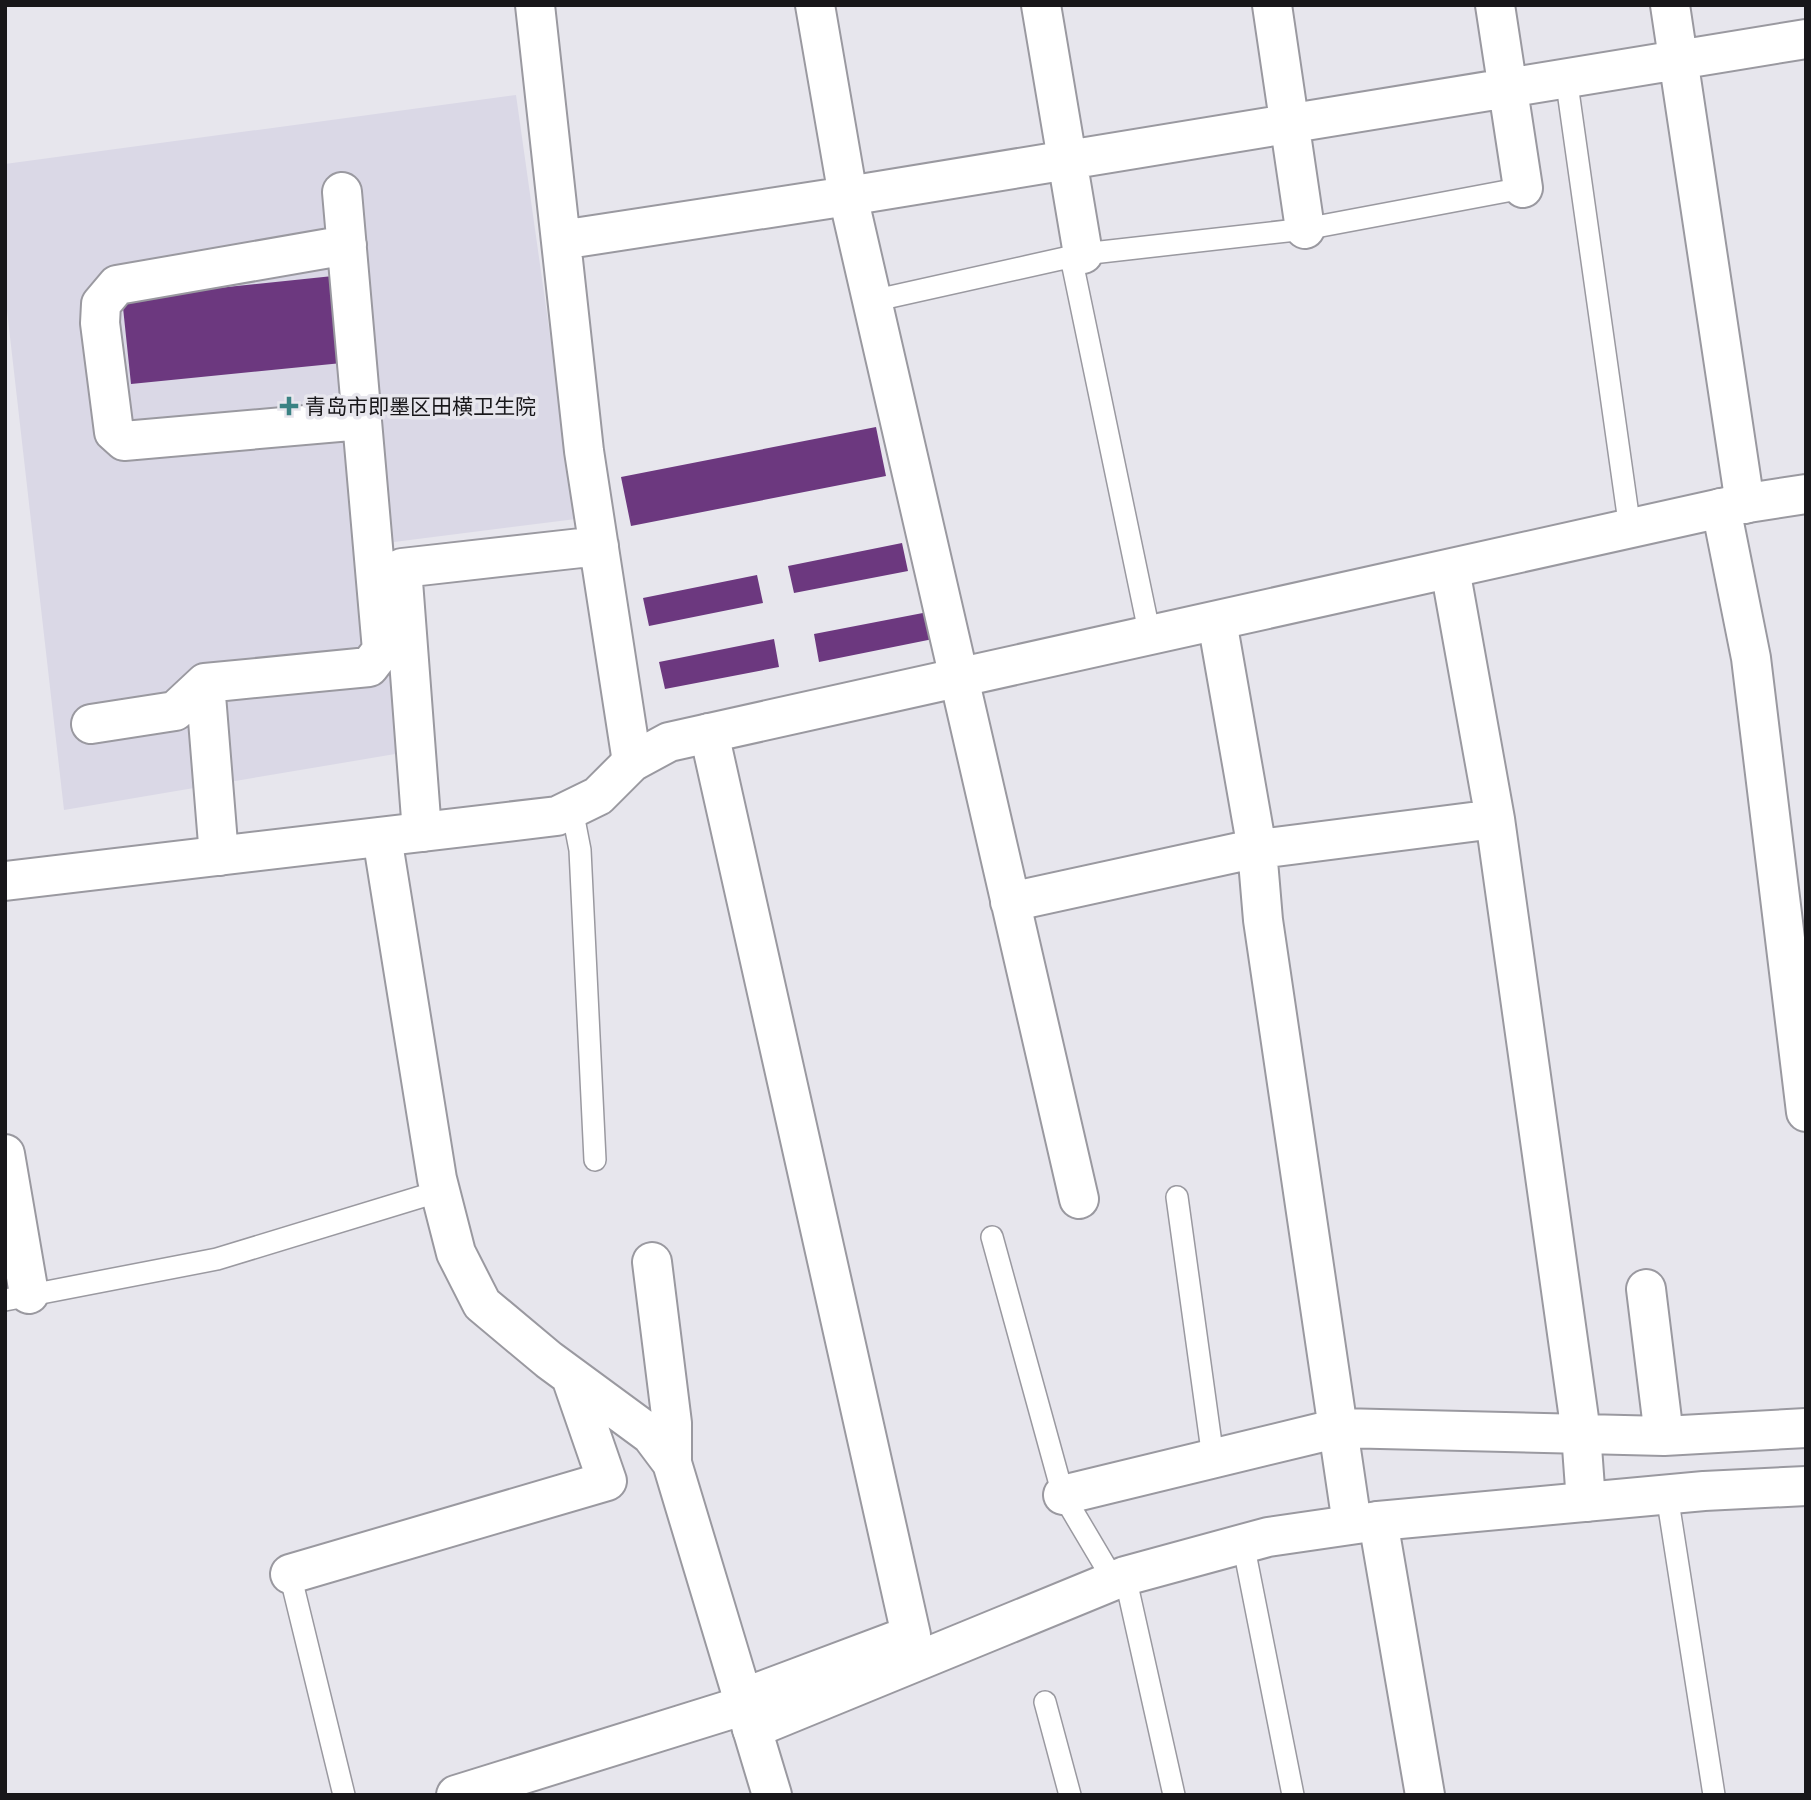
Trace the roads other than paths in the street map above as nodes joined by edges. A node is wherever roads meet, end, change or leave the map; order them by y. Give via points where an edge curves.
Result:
1 (535, 5) edge
2 (815, 5) edge
3 (1041, 5) edge
4 (1272, 5) edge
5 (1495, 5) edge
6 (1670, 5) edge
7 (1806, 39) edge
8 (1678, 58) junction
9 (1566, 77) junction
10 (1507, 87) junction
11 (1290, 123) junction
12 (1067, 160) junction
13 (1523, 188) joint
14 (342, 191) dead end
15 (848, 197) junction
16 (1305, 229) junction
17 (561, 240) junction
18 (347, 246) junction
19 (1077, 255) junction
20 (872, 301) junction
21 (362, 420) junction
22 (1806, 494) edge
23 (1733, 506) junction
24 (1630, 529) junction
25 (599, 546) junction
26 (1450, 569) junction
27 (1217, 621) junction
28 (1150, 636) junction
29 (959, 678) junction
30 (205, 683) junction
31 (91, 724) dead end
32 (709, 733) junction
33 (632, 762) junction
34 (572, 809) junction
35 (1495, 819) junction
36 (422, 832) junction
37 (383, 836) junction
38 (1257, 849) junction
39 (219, 856) junction
40 (1791, 860) edge
41 (5, 881) edge
42 (1010, 902) junction
43 (1806, 1112) edge
44 (5, 1154) edge
45 (595, 1160) dead end
46 (440, 1191) junction
47 (1177, 1197) dead end
48 (1079, 1199) dead end
49 (992, 1237) dead end
50 (652, 1262) dead end
51 (1646, 1289) dead end
52 (17, 1297) edge
53 (571, 1377) junction
54 (1339, 1428) junction
55 (1806, 1428) edge
56 (1664, 1436) junction
57 (1213, 1458) junction
58 (672, 1463) junction
59 (1584, 1466) junction
60 (1806, 1486) edge
61 (1063, 1494) junction
62 (1667, 1494) junction
63 (1365, 1522) junction
64 (1243, 1543) junction
65 (1113, 1572) junction
66 (290, 1574) joint
67 (1045, 1702) dead end
68 (747, 1711) junction
69 (344, 1795) edge
70 (456, 1795) edge
71 (772, 1795) edge
72 (1070, 1795) edge
73 (1174, 1795) edge
74 (1293, 1795) edge
75 (1425, 1795) edge
76 (1714, 1795) edge

1 - 17 street
2 - 15 street
3 - 12 street
4 - 11 street
5 - 10 street
6 - 8 street
7 - 8 street
8 - 9 street
8 - 23 street
9 - 10 street
9 - 24 lane
10 - 11 street
10 - 13 street
11 - 12 street
11 - 16 street
12 - 15 street
12 - 19 street
13 - 16 lane
14 - 18 street
15 - 17 street
15 - 20 street
16 - 19 lane
17 - 25 street
18 - 21 street
18 - 21 street via 117,285 101,304 100,323 114,432 124,441
19 - 20 lane
19 - 28 lane
20 - 29 street
21 - 30 street via 383,650 369,667
22 - 23 street
23 - 24 street
23 - 40 street via 1751,658
24 - 26 street
25 - 33 street
25 - 36 street via 402,568
26 - 27 street
26 - 35 street
27 - 28 street
27 - 38 street
28 - 29 street
29 - 32 street
29 - 42 street
30 - 31 street via 175,711
30 - 39 street
32 - 33 street via 669,742
32 - 68 street via 911,1635
33 - 34 street via 598,796
34 - 36 street via 557,816
34 - 45 lane via 580,850
35 - 38 street
35 - 59 street
36 - 37 street
37 - 39 street
37 - 46 street
38 - 42 street
38 - 54 street via 1263,920
39 - 41 street
40 - 43 street
42 - 48 street
44 - 52 street
46 - 52 lane via 217,1259
46 - 53 street via 456,1253 482,1304
47 - 57 lane
49 - 61 lane
50 - 58 street via 672,1423
51 - 56 street
53 - 58 street via 651,1435
53 - 66 street via 607,1481
54 - 57 street
54 - 59 street
54 - 63 street via 1346,1476
55 - 56 street
56 - 59 street
57 - 61 street
58 - 68 street
59 - 62 street
59 - 63 street
60 - 62 street
61 - 65 lane
62 - 76 lane
63 - 64 street
63 - 75 street
64 - 65 street
64 - 74 lane
65 - 68 street
65 - 73 lane
66 - 69 lane
67 - 72 lane
68 - 70 street
68 - 71 street

